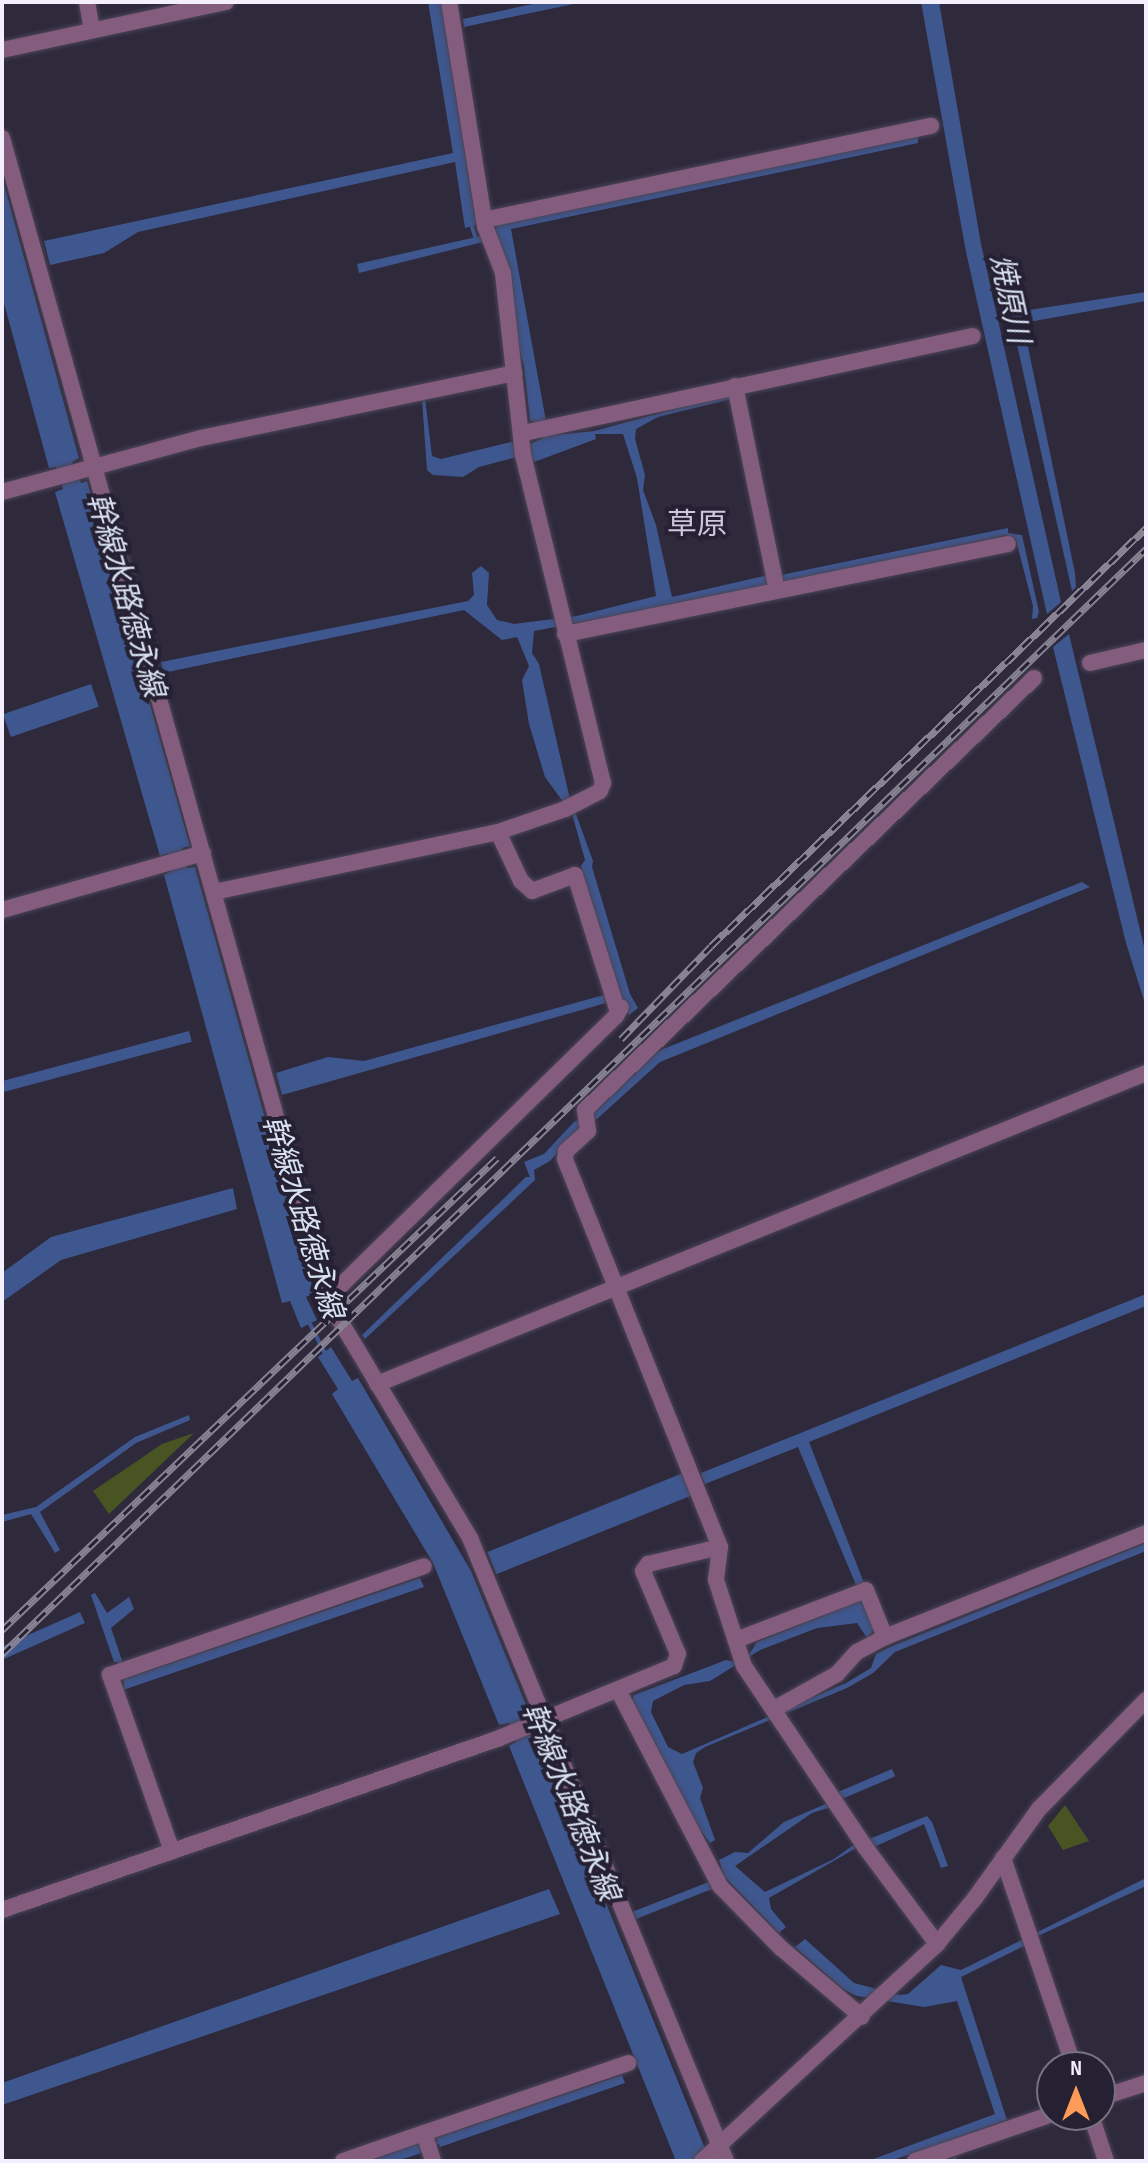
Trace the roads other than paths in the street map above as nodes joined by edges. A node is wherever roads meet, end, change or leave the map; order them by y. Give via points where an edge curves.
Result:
1 (87, 2) edge
2 (226, 2) edge
3 (449, 2) edge
4 (92, 30) junction
5 (2, 50) edge
6 (931, 126) dead end
7 (2, 138) edge
8 (487, 232) junction
9 (973, 336) dead end
10 (514, 373) junction
11 (735, 386) junction
12 (530, 439) junction
13 (95, 466) junction
14 (2, 492) edge
15 (1008, 544) dead end
16 (775, 582) junction
17 (565, 634) junction
18 (1146, 650) edge
19 (1090, 663) dead end
20 (1034, 678) dead end
21 (498, 832) junction
22 (203, 853) junction
23 (214, 892) junction
24 (2, 910) edge
25 (1146, 1073) edge
26 (616, 1288) junction
27 (327, 1299) junction
28 (377, 1384) junction
29 (1146, 1533) edge
30 (720, 1547) junction
31 (424, 1566) dead end
32 (885, 1637) junction
33 (740, 1654) junction
34 (618, 1690) junction
35 (1146, 1700) edge
36 (778, 1715) junction
37 (537, 1723) junction
38 (172, 1851) junction
39 (1003, 1858) junction
40 (2, 1910) edge
41 (937, 1944) junction
42 (862, 2017) junction
43 (1069, 2051) edge
44 (628, 2063) dead end
45 (1146, 2083) edge
46 (1116, 2093) edge
47 (1036, 2120) edge
48 (1096, 2131) edge
49 (424, 2135) junction
50 (715, 2155) edge
51 (433, 2159) edge
52 (343, 2161) edge
53 (915, 2161) edge
54 (1106, 2161) edge

1 - 4 street
2 - 4 street
3 - 8 street
4 - 5 street
6 - 8 street
7 - 13 street
8 - 10 street via 503,273
9 - 11 street
10 - 12 street
10 - 13 street via 201,438
11 - 12 street
11 - 16 street
12 - 17 street
13 - 14 street
13 - 22 street
15 - 16 street
16 - 17 street
17 - 21 street via 603,783 600,791 571,806
18 - 19 street
20 - 26 street via 651,1047 587,1120 565,1159
21 - 23 street
21 - 27 street via 521,881 532,891 575,875 619,1008
22 - 23 street
22 - 24 street
23 - 27 street
25 - 26 street
26 - 28 street
26 - 30 street
27 - 28 street
28 - 37 street via 470,1538
29 - 32 street
30 - 33 street via 715,1574
30 - 34 street via 648,1564 643,1571 679,1660
31 - 38 street via 110,1675
32 - 33 street via 866,1590
32 - 36 street via 857,1652 837,1674
33 - 36 street
34 - 37 street
34 - 42 street via 718,1882 781,1948
35 - 39 street via 1064,1781
36 - 41 street
37 - 38 street
37 - 50 street
38 - 40 street
39 - 41 street
39 - 43 street
41 - 42 street
42 - 50 street
44 - 49 street
45 - 46 street
47 - 53 street
48 - 54 street
49 - 51 street
49 - 52 street

